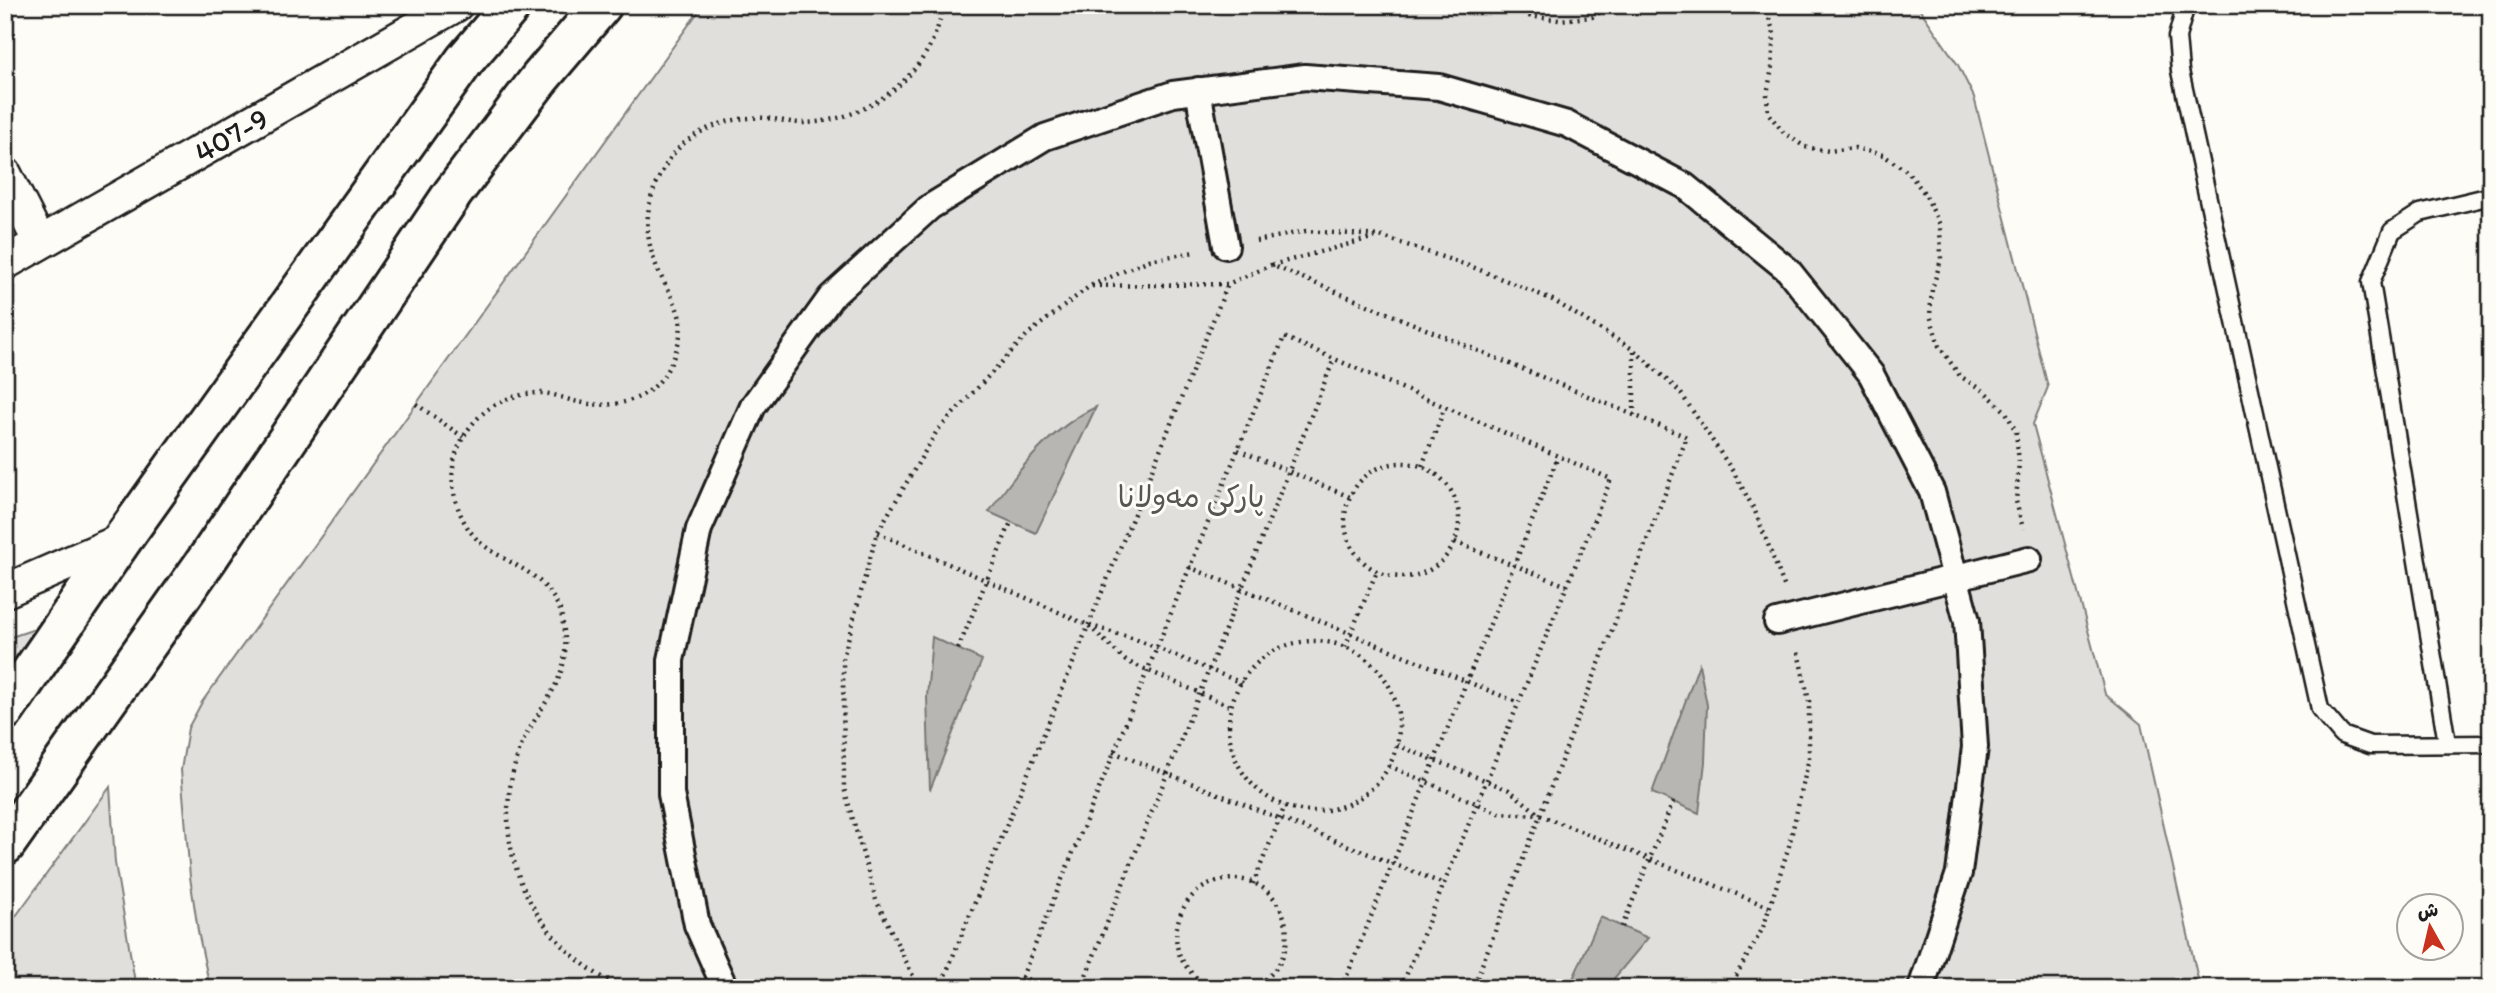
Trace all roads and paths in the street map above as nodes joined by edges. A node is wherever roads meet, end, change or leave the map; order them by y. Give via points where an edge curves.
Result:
1 (456, 5) edge
2 (512, 5) edge
3 (602, 5) edge
4 (943, 5) edge
5 (1511, 5) edge
6 (1611, 5) edge
7 (1765, 5) edge
8 (2186, 5) edge
9 (1198, 90) junction
10 (5, 174) edge
11 (2491, 196) edge
12 (1306, 231) dead end
13 (1380, 236) junction
14 (40, 243) junction
15 (1226, 246) dead end
16 (1149, 260) dead end
17 (5, 263) edge
18 (1271, 265) junction
19 (1227, 285) junction
20 (1090, 286) junction
21 (1634, 350) junction
22 (1334, 359) junction
23 (416, 404) dead end
24 (1445, 407) junction
25 (1634, 415) junction
26 (463, 437) junction
27 (1238, 450) junction
28 (1558, 457) junction
29 (1422, 466) junction
30 (1289, 471) junction
31 (1350, 497) junction
32 (1011, 522) dead end
33 (877, 533) junction
34 (122, 540) junction
35 (1455, 542) junction
36 (2029, 559) joint
37 (1514, 566) junction
38 (1189, 567) junction
39 (1377, 571) junction
40 (1955, 577) junction
41 (986, 580) junction
42 (1567, 586) junction
43 (1242, 589) junction
44 (5, 591) edge
45 (1784, 620) junction
46 (1088, 625) junction
47 (1351, 633) junction
48 (1156, 647) junction
49 (1344, 648) junction
50 (958, 649) dead end
51 (1209, 669) junction
52 (1147, 670) junction
53 (1467, 681) junction
54 (1242, 683) junction
55 (1200, 693) junction
56 (1519, 703) junction
57 (1232, 707) junction
58 (5, 710) edge
59 (2447, 743) junction
60 (2491, 744) edge
61 (1397, 745) junction
62 (1114, 752) junction
63 (1435, 760) junction
64 (1389, 766) junction
65 (1167, 774) junction
66 (1486, 781) junction
67 (1426, 782) junction
68 (1673, 802) dead end
69 (1477, 804) junction
70 (1285, 806) junction
71 (1540, 815) junction
72 (1280, 818) junction
73 (5, 845) edge
74 (1650, 859) junction
75 (1392, 863) junction
76 (1253, 884) junction
77 (1444, 884) junction
78 (1769, 907) junction
79 (1622, 927) dead end
80 (1212, 987) edge
81 (628, 988) edge
82 (725, 988) edge
83 (919, 988) edge
84 (940, 988) edge
85 (1048, 988) edge
86 (1081, 988) edge
87 (1250, 988) edge
88 (1342, 988) edge
89 (1401, 988) edge
90 (1474, 988) edge
91 (1729, 988) edge
92 (1921, 988) edge

1 - 14 street, 407-9
2 - 34 main road via 464,60
3 - 73 main road via 453,192 208,558
4 - 26 path via 930,43 912,74 875,103 831,120 736,119 707,129 682,145 666,164 652,191 646,218 658,270 681,322 676,352 662,378 642,395 603,407 545,393 517,396 491,407 473,421
5 - 6 path via 1529,16 1559,20 1592,17
7 - 36 path via 1774,34 1768,113 1784,134 1805,147 1829,151 1855,148 1883,155 1908,172 1940,225 1941,260 1930,315 1939,346 1960,376 2006,412 2016,432 2016,501
8 - 59 lane via 2177,37 2180,71 2320,709 2342,735 2370,745
9 - 15 street
9 - 40 street via 1306,77 1438,87 1567,124 1685,186 1788,270 1871,374 1932,492
9 - 82 street via 1173,94 1045,138 930,207 831,297 753,406 699,529 671,660 671,794 697,925
10 - 14 street
11 - 59 lane via 2420,213 2392,232 2371,282
12 - 13 path
13 - 18 path
13 - 21 path via 1551,299
14 - 17 street, 407-9
16 - 20 path
18 - 19 path
18 - 25 path
19 - 20 path
19 - 46 path
20 - 33 path via 1028,334 937,431
21 - 25 path
21 - 45 path via 1681,392 1734,473 1755,511 1785,588
22 - 24 path
22 - 27 path via 1284,337
22 - 30 path
23 - 26 path
24 - 28 path
24 - 29 path
25 - 71 path via 1687,437
26 - 81 path via 454,462 453,491 463,520 481,543 544,584 560,611 567,646 561,675 520,749 508,793 517,875 535,912 569,952 597,975
27 - 30 path
27 - 38 path
28 - 37 path
28 - 42 path via 1611,479
29 - 31 path via 1384,465 1367,475
29 - 35 path via 1451,488 1460,524
30 - 31 path
30 - 43 path
31 - 39 path via 1345,526 1350,544 1361,560
32 - 41 path
33 - 41 path
33 - 83 path via 843,658 844,788 876,900
34 - 44 street
34 - 58 main road
35 - 37 path
35 - 39 path via 1431,569 1394,576
36 - 40 street
37 - 42 path
37 - 53 path
38 - 43 path
38 - 48 path
39 - 47 path
40 - 45 street
40 - 92 street via 1967,621 1975,747 1959,873
41 - 46 path
41 - 50 path
42 - 56 path
43 - 47 path
43 - 51 path
45 - 78 path via 1809,701 1809,758 1789,846
46 - 48 path
46 - 52 path via 1126,661
46 - 84 path
47 - 49 path
47 - 53 path
48 - 51 path
48 - 52 path
49 - 54 path via 1331,642 1301,642 1274,651 1251,669
49 - 61 path via 1358,652 1380,671 1395,696 1400,724
51 - 54 path
51 - 55 path
52 - 55 path
52 - 62 path
53 - 56 path
53 - 63 path
54 - 57 path
55 - 57 path
55 - 65 path
56 - 66 path
57 - 70 path via 1231,747 1242,772 1261,793
59 - 60 lane
61 - 63 path
61 - 64 path
62 - 65 path
62 - 85 path via 1022,977
63 - 66 path
63 - 67 path
64 - 67 path
64 - 70 path via 1364,796 1339,808 1311,812
65 - 72 path
65 - 86 path
66 - 69 path
66 - 71 path via 1508,790
67 - 69 path
67 - 75 path
68 - 74 path
69 - 71 path via 1499,813
69 - 77 path
70 - 72 path
71 - 74 path
71 - 90 path
72 - 75 path
72 - 76 path
74 - 78 path
74 - 79 path
75 - 77 path
75 - 88 path
76 - 80 path via 1225,879 1206,885 1180,913 1177,948 1195,978
76 - 87 path via 1276,901 1286,918 1288,937 1275,971
77 - 89 path
78 - 91 path via 1763,928

